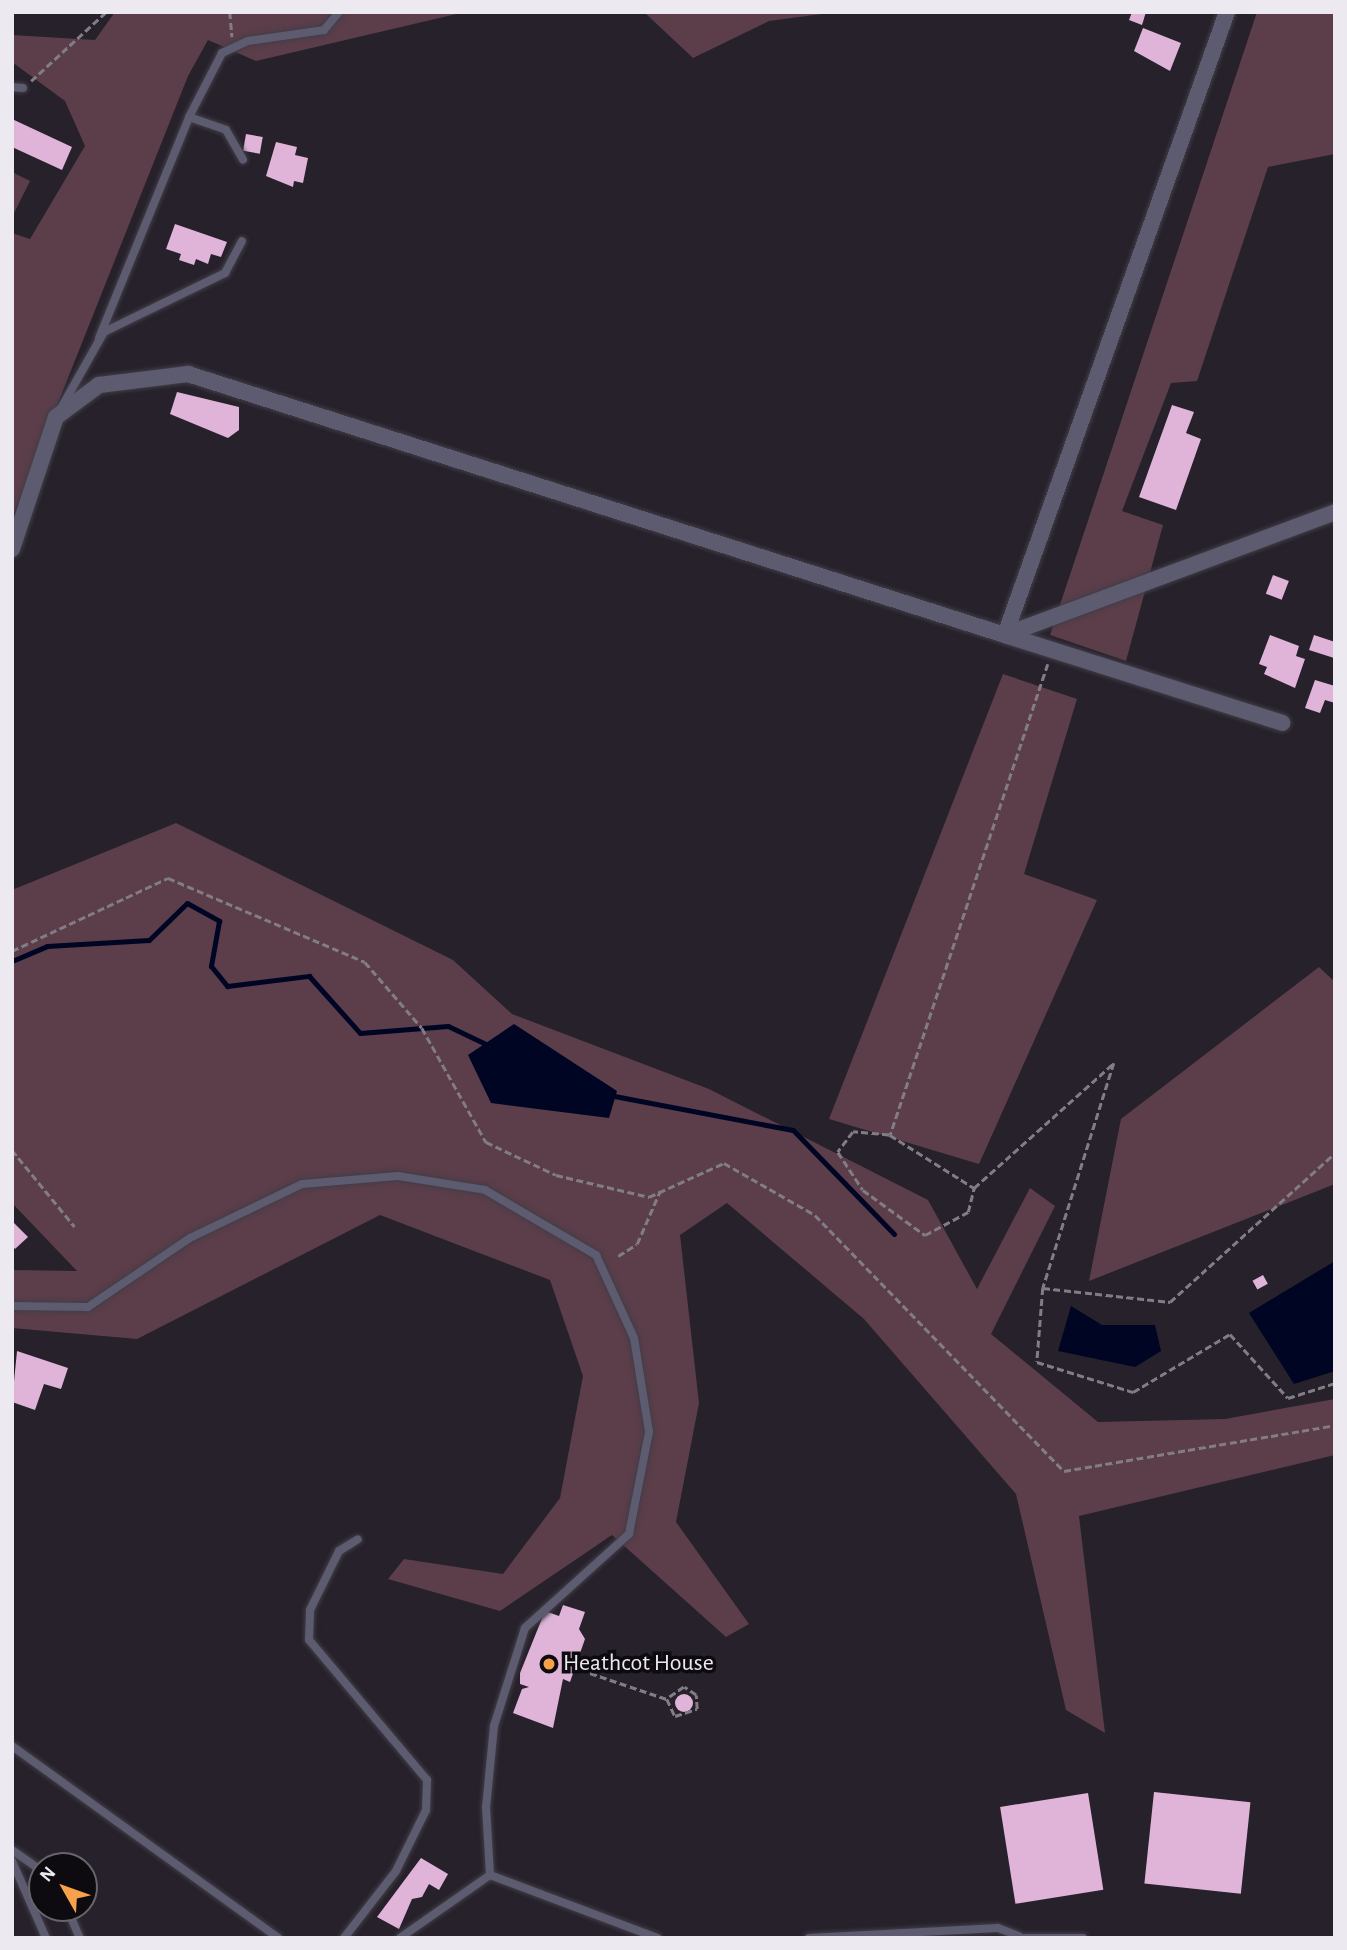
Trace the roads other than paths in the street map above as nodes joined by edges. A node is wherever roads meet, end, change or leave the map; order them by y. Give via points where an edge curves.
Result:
1 (340, 12) edge
2 (1227, 12) edge
3 (12, 88) edge
4 (23, 88) road end
5 (189, 117) junction
6 (243, 159) dead end
7 (242, 241) dead end
8 (99, 338) junction
9 (56, 417) junction
10 (1335, 512) edge
11 (12, 549) edge
12 (1004, 635) junction
13 (1282, 723) dead end
14 (12, 1306) edge
15 (358, 1539) dead end
16 (12, 1746) edge
17 (12, 1850) edge
18 (12, 1861) edge
19 (28, 1861) edge
20 (490, 1875) junction
21 (1019, 1937) edge
22 (46, 1938) edge
23 (278, 1938) edge
24 (344, 1938) edge
25 (400, 1938) edge
26 (658, 1938) edge
27 (809, 1938) edge
28 (1083, 1938) edge

1 - 5 lane via 324,30 233,48 212,64
2 - 12 street
3 - 4 lane
5 - 6 lane via 226,130
5 - 8 lane
7 - 8 lane via 225,273
8 - 9 lane
9 - 11 street
9 - 12 street via 99,385 188,374
10 - 12 street
12 - 13 street
14 - 20 lane via 88,1307 190,1238 302,1184 398,1176 485,1190 596,1255 634,1338 649,1432 629,1534 525,1628 494,1726 486,1807
15 - 24 lane via 339,1551 310,1610 309,1640 427,1780 426,1810 396,1871
16 - 23 lane
17 - 19 lane
18 - 22 lane
20 - 25 lane
20 - 26 lane
21 - 27 lane via 998,1928
21 - 28 lane

